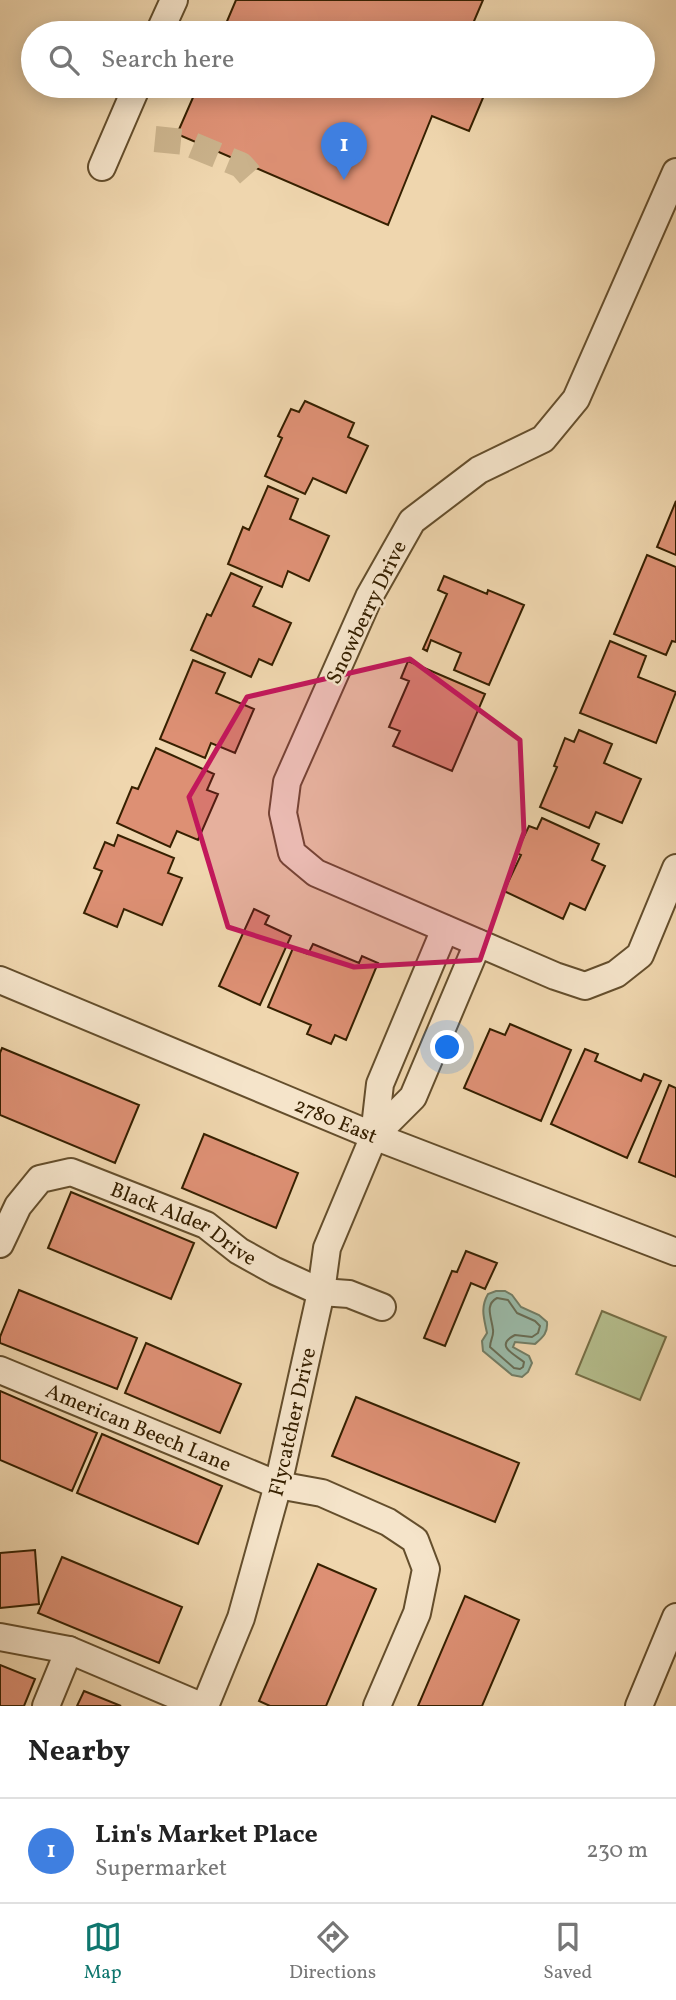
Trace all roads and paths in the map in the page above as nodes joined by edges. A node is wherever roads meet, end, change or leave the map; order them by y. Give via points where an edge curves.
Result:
1 (174, 0) edge
2 (164, 21) edge
3 (132, 98) edge
4 (102, 167) dead end
5 (676, 172) edge
6 (676, 868) edge
7 (445, 929) junction
8 (478, 943) junction
9 (0, 980) edge
10 (374, 1136) junction
11 (0, 1244) edge
12 (676, 1252) edge
13 (321, 1292) junction
14 (382, 1307) dead end
15 (0, 1370) edge
16 (278, 1485) junction
17 (676, 1617) edge
18 (0, 1637) edge
19 (69, 1650) junction
20 (46, 1706) edge
21 (203, 1706) edge
22 (377, 1706) edge
23 (639, 1706) edge

1 - 2 street
3 - 4 street
5 - 7 street, Snowberry Drive via 576,399 543,439 479,470 412,521 369,597 287,782 283,813 292,853 316,873
6 - 8 street, Snowberry Drive via 640,955 616,974 585,986
7 - 8 street, Snowberry Drive
7 - 10 street, Flycatcher Drive via 380,1084
8 - 10 street, Flycatcher Drive via 413,1097
9 - 10 street, 2780 East
10 - 12 street, 2780 East
10 - 13 street, Flycatcher Drive via 327,1248
11 - 13 street, Black Alder Drive via 18,1206 40,1179 71,1172 206,1225 239,1251
13 - 14 street, Black Alder Drive via 349,1294
13 - 16 street, Flycatcher Drive
15 - 16 street, American Beech Lane
16 - 21 street, Flycatcher Drive via 241,1618
16 - 22 street, American Beech Lane via 322,1493 388,1522 415,1540 426,1569 417,1613
17 - 23 street
18 - 19 street
19 - 20 street
19 - 21 street

